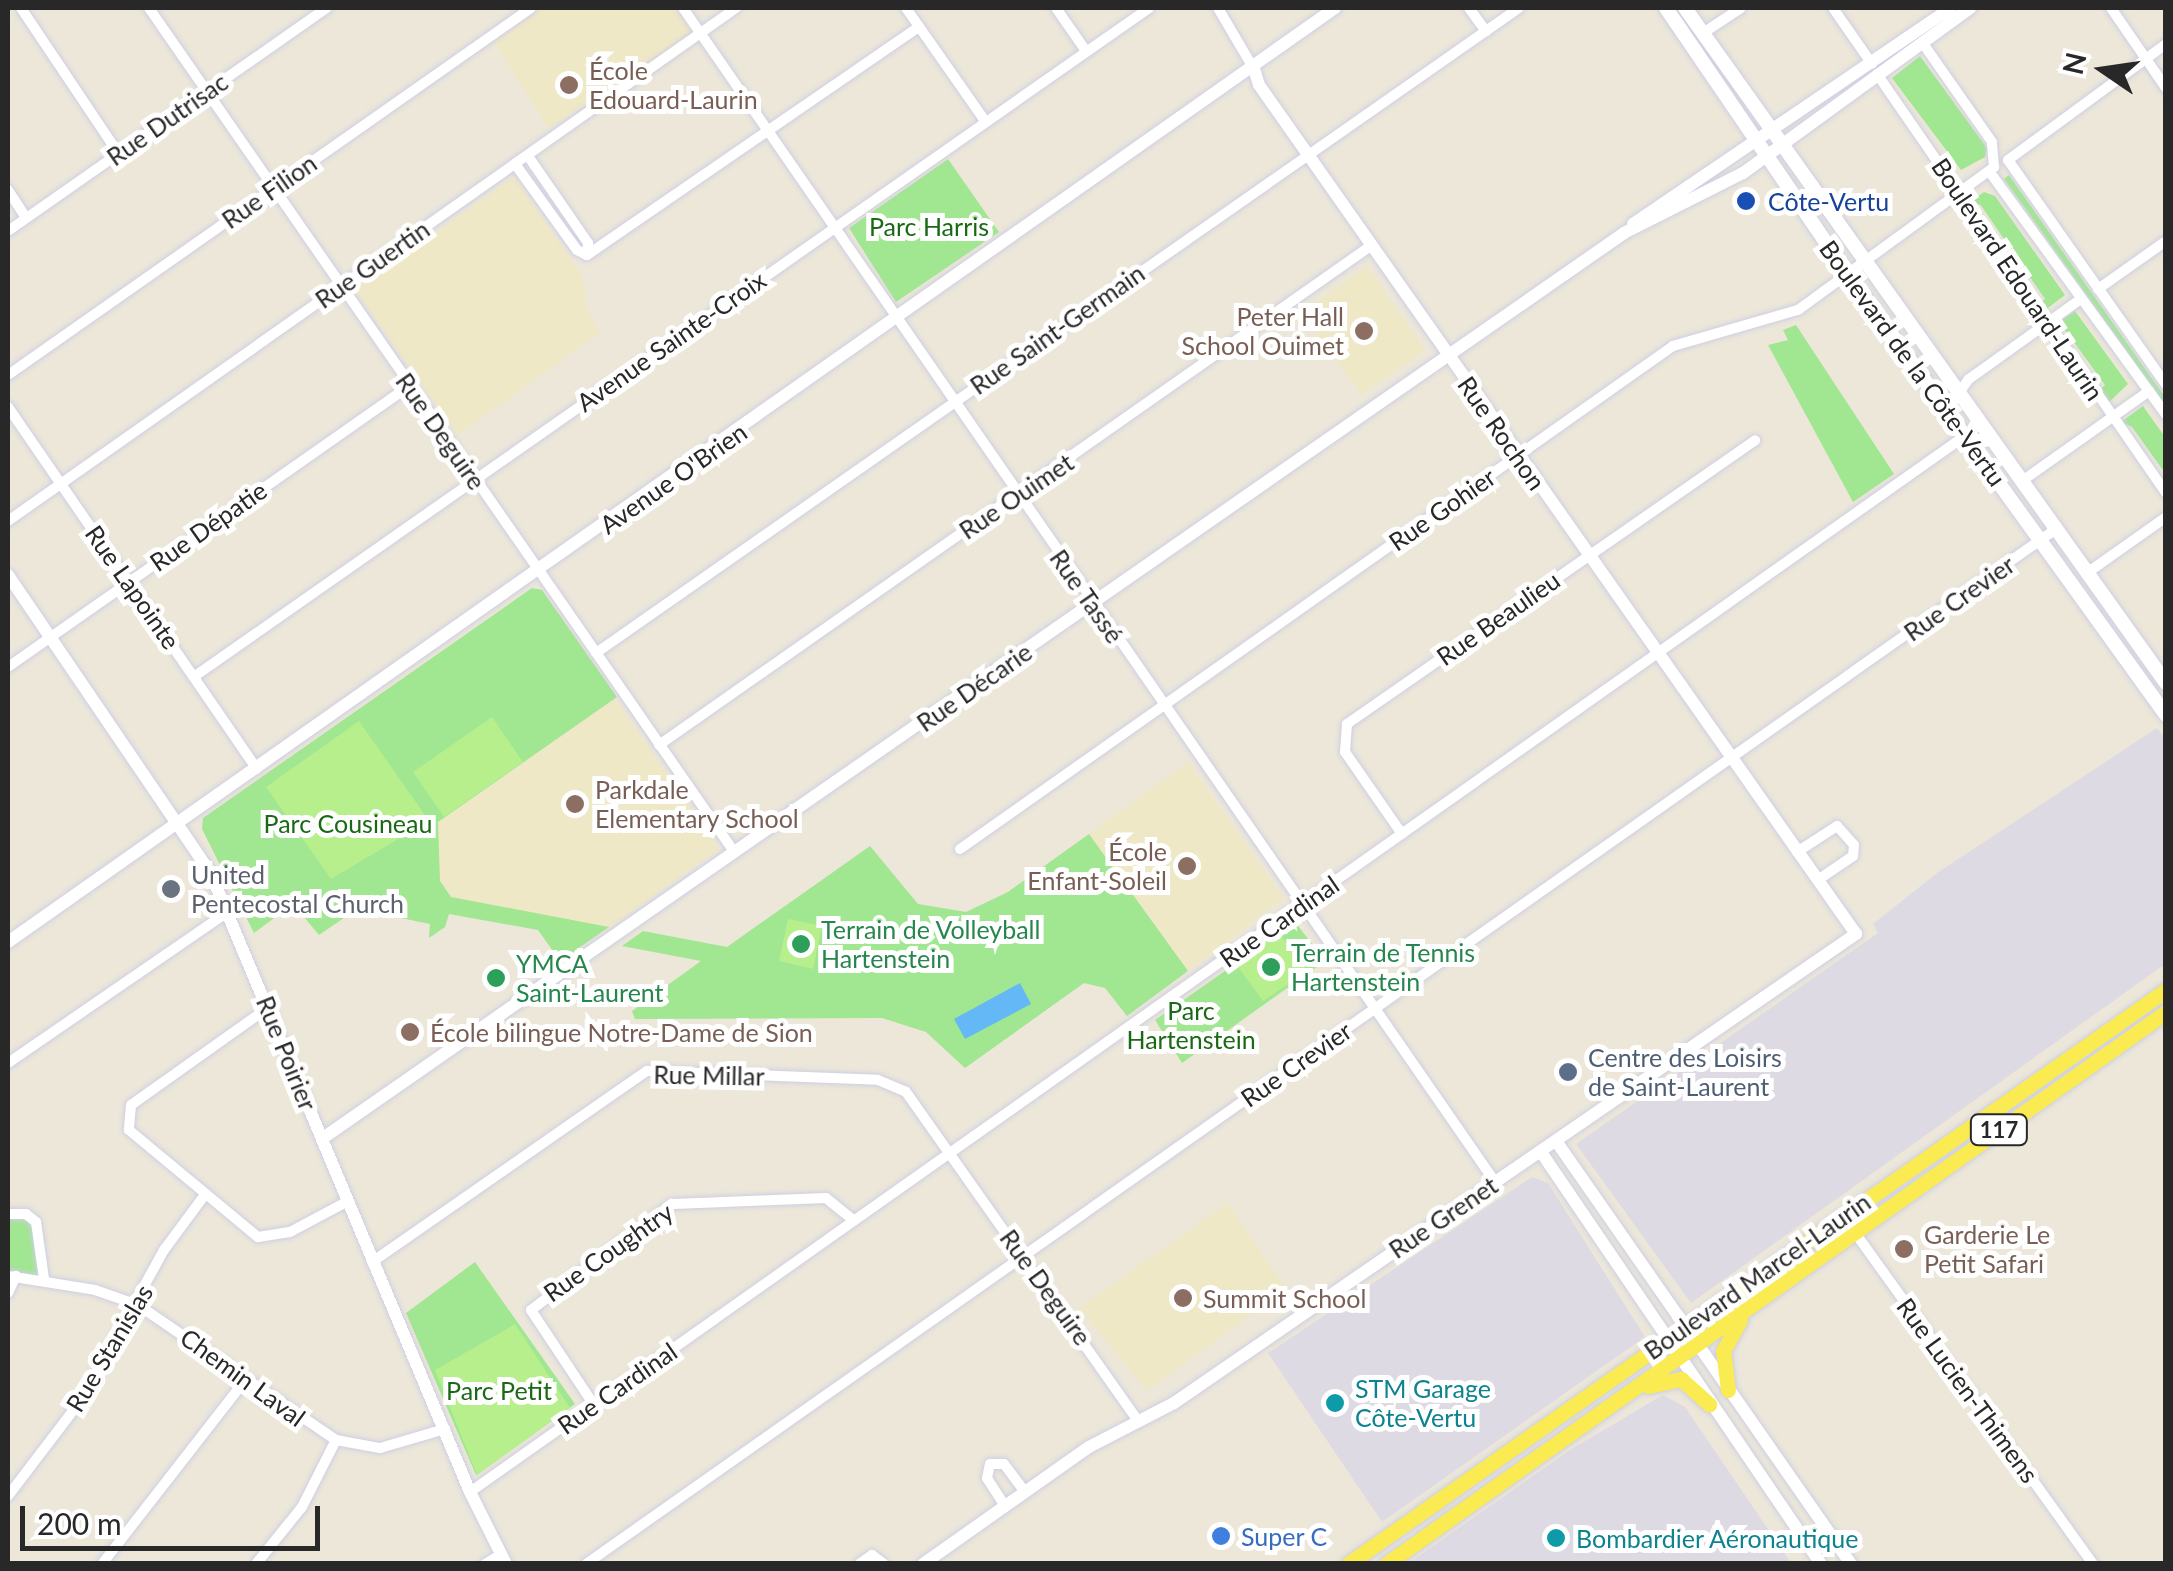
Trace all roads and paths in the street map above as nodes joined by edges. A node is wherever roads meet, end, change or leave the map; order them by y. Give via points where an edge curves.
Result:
1 (21, 8) edge
2 (149, 8) edge
3 (328, 8) edge
4 (531, 8) edge
5 (682, 8) edge
6 (736, 8) edge
7 (906, 8) edge
8 (1056, 8) edge
9 (1148, 8) edge
10 (1218, 8) edge
11 (1335, 8) edge
12 (1469, 8) edge
13 (1519, 8) edge
14 (1666, 8) edge
15 (1686, 8) edge
16 (1740, 8) edge
17 (1833, 8) edge
18 (1951, 8) edge
19 (1970, 8) edge
20 (2112, 8) edge
21 (919, 27) junction
22 (1486, 31) junction
23 (1703, 32) junction
24 (700, 33) junction
25 (1922, 42) junction
26 (2166, 44) edge
27 (1086, 51) junction
28 (2145, 58) junction
29 (1254, 69) junction
30 (1874, 69) junction
31 (2166, 88) edge
32 (208, 91) junction
33 (985, 121) junction
34 (769, 132) junction
35 (1778, 138) junction
36 (1762, 150) junction
37 (118, 154) junction
38 (1308, 154) junction
39 (528, 156) junction
40 (515, 164) junction
41 (1988, 171) junction
42 (272, 188) junction
43 (8, 190) edge
44 (1956, 194) junction
45 (554, 205) junction
46 (26, 218) junction
47 (834, 227) junction
48 (8, 231) edge
49 (2166, 240) edge
50 (1372, 245) junction
51 (1864, 260) junction
52 (1849, 273) junction
53 (340, 285) junction
54 (2098, 289) junction
55 (2078, 301) junction
56 (895, 323) junction
57 (2045, 324) junction
58 (1448, 356) junction
59 (8, 375) edge
60 (2165, 382) edge
61 (410, 386) junction
62 (1957, 390) junction
63 (2148, 390) junction
64 (951, 403) junction
65 (8, 407) edge
66 (1947, 410) junction
67 (2166, 415) edge
68 (2110, 417) junction
69 (1966, 436) junction
70 (1755, 440) dead end
71 (1994, 442) junction
72 (1517, 456) junction
73 (474, 478) junction
74 (2022, 481) junction
75 (62, 483) junction
76 (2166, 493) edge
77 (1015, 496) junction
78 (2166, 517) edge
79 (8, 521) edge
80 (2056, 529) junction
81 (2040, 540) junction
82 (1589, 556) junction
83 (538, 572) junction
84 (2087, 574) junction
85 (8, 576) edge
86 (128, 582) junction
87 (1092, 604) junction
88 (50, 635) junction
89 (596, 653) junction
90 (1659, 653) junction
91 (8, 668) edge
92 (195, 676) junction
93 (2166, 683) edge
94 (2164, 704) edge
95 (1163, 706) junction
96 (658, 744) junction
97 (1731, 759) junction
98 (257, 769) junction
99 (179, 822) junction
100 (1402, 834) junction
101 (960, 849) dead end
102 (1798, 852) junction
103 (735, 853) junction
104 (1818, 880) junction
105 (1302, 904) junction
106 (228, 912) junction
107 (1856, 934) joint
108 (8, 942) edge
109 (2166, 990) edge
110 (269, 1007) junction
111 (1374, 1008) junction
112 (2166, 1012) edge
113 (8, 1064) edge
114 (323, 1138) junction
115 (1556, 1141) junction
116 (1541, 1152) junction
117 (950, 1154) junction
118 (1495, 1182) junction
119 (204, 1196) junction
120 (348, 1201) junction
121 (8, 1214) edge
122 (1844, 1216) junction
123 (854, 1221) junction
124 (1856, 1232) junction
125 (1024, 1256) junction
126 (372, 1262) junction
127 (12, 1276) edge
128 (44, 1280) junction
129 (8, 1293) edge
130 (1761, 1300) junction
131 (138, 1305) junction
132 (1677, 1331) junction
133 (1696, 1344) junction
134 (1680, 1354) junction
135 (246, 1379) junction
136 (1728, 1390) junction
137 (1617, 1400) junction
138 (1710, 1404) junction
139 (594, 1405) junction
140 (1139, 1422) junction
141 (444, 1429) junction
142 (336, 1440) junction
143 (470, 1492) junction
144 (1025, 1492) junction
145 (8, 1496) edge
146 (1005, 1506) junction
147 (1385, 1538) junction
148 (503, 1559) edge
149 (1392, 1560) edge
150 (102, 1564) edge
151 (256, 1564) edge
152 (485, 1564) edge
153 (586, 1564) edge
154 (859, 1564) edge
155 (884, 1564) edge
156 (923, 1564) edge
157 (1348, 1564) edge
158 (1821, 1564) edge
159 (1850, 1564) edge
160 (2093, 1564) edge

1 - 37 street
2 - 32 street, Rue Deguire
3 - 32 street, Rue Dutrisac
4 - 42 street, Rue Filion
5 - 24 street, Rue Tassé
6 - 24 street, Rue Guertin
7 - 21 street
8 - 27 street
9 - 27 street, Avenue Sainte-Croix
10 - 29 street, Rue Rochon
11 - 29 street, Avenue O'Brien
12 - 22 street
13 - 22 street, Rue Saint-Germain
14 - 36 main road, Boulevard de la Côte-Vertu
15 - 23 main road, Boulevard de la Côte-Vertu
16 - 23 street
17 - 30 street, Boulevard Edouard-Laurin
18 - 30 street
19 - 25 street
20 - 28 street
21 - 33 street
21 - 34 street
22 - 38 street, Rue Saint-Germain
23 - 35 main road, Boulevard de la Côte-Vertu
24 - 34 street, Rue Tassé
24 - 39 street, Rue Guertin
25 - 30 street
25 - 41 street, Boulevard Edouard-Laurin via 1994,146 1997,162
26 - 28 street
27 - 33 street, Avenue Sainte-Croix
28 - 31 street
28 - 54 street via 2010,156
29 - 38 street, Rue Rochon
29 - 56 street, Avenue O'Brien
30 - 35 street, Rue Décarie
30 - 44 street, Boulevard Edouard-Laurin
32 - 37 street, Rue Dutrisac
32 - 42 street, Rue Deguire
33 - 47 street, Avenue Sainte-Croix
34 - 45 street via 587,255
34 - 47 street, Rue Tassé
35 - 36 street, Rue Décarie
35 - 51 main road, Boulevard de la Côte-Vertu
36 - 52 main road, Boulevard de la Côte-Vertu
36 - 58 street, Rue Décarie via 1624,233
37 - 46 street, Rue Dutrisac
38 - 50 street, Rue Rochon
38 - 64 street, Rue Saint-Germain
39 - 40 street, Rue Guertin
39 - 45 street
40 - 45 street
40 - 53 street, Rue Guertin
41 - 44 street, Rue Gohier
41 - 55 street, Boulevard Edouard-Laurin
42 - 53 street, Rue Deguire
42 - 59 street, Rue Filion
43 - 46 street
44 - 51 street, Rue Gohier
44 - 57 street, Boulevard Edouard-Laurin
46 - 48 street, Rue Dutrisac
47 - 56 street, Rue Tassé
47 - 73 street, Avenue Sainte-Croix
49 - 54 street
50 - 58 street, Rue Rochon
50 - 77 street, Rue Ouimet
51 - 52 street, Rue Gohier
51 - 62 main road, Boulevard de la Côte-Vertu
52 - 66 main road, Boulevard de la Côte-Vertu
52 - 72 street, Rue Gohier via 1785,316 1682,342
53 - 61 street, Rue Deguire
53 - 75 street, Rue Guertin
54 - 60 street
55 - 57 street
55 - 63 street, Boulevard Edouard-Laurin
56 - 64 street, Rue Tassé
56 - 83 street, Avenue O'Brien
57 - 62 street
57 - 68 street, Boulevard Edouard-Laurin
58 - 72 street, Rue Rochon
58 - 87 street, Rue Décarie
61 - 73 street, Rue Deguire
61 - 86 street, Rue Dépatie
62 - 66 street
62 - 71 main road, Boulevard de la Côte-Vertu
63 - 67 street, Boulevard Edouard-Laurin
63 - 68 street
64 - 77 street, Rue Tassé
64 - 89 street, Rue Saint-Germain
65 - 75 street, Rue Lapointe
66 - 69 main road, Boulevard de la Côte-Vertu
68 - 74 street
68 - 76 street, Boulevard Edouard-Laurin
69 - 71 street
69 - 81 main road, Boulevard de la Côte-Vertu
69 - 90 street, Rue Cardinal
70 - 82 street, Rue Beaulieu
71 - 74 main road, Boulevard de la Côte-Vertu
72 - 82 street, Rue Rochon
72 - 95 street, Rue Gohier
73 - 83 street, Rue Deguire
73 - 92 street, Avenue Sainte-Croix
74 - 80 main road, Boulevard de la Côte-Vertu
75 - 79 street, Rue Guertin
75 - 86 street, Rue Lapointe
77 - 87 street, Rue Tassé
77 - 96 street, Rue Ouimet
78 - 84 street
80 - 81 street, Rue Crevier
80 - 84 main road, Boulevard de la Côte-Vertu
81 - 94 main road, Boulevard de la Côte-Vertu
81 - 97 street, Rue Crevier
82 - 90 street, Rue Rochon
82 - 100 street, Rue Beaulieu via 1347,724 1345,752
83 - 89 street, Rue Deguire
83 - 98 street, Avenue O'Brien
84 - 93 main road, Boulevard de la Côte-Vertu
85 - 88 street, Rue Poirier
86 - 88 street, Rue Dépatie
86 - 92 street, Rue Lapointe
87 - 95 street, Rue Tassé
87 - 103 street, Rue Décarie
88 - 91 street, Rue Dépatie
88 - 99 street, Rue Poirier
89 - 96 street, Rue Deguire
90 - 97 street, Rue Rochon
90 - 100 street, Rue Cardinal
92 - 98 street, Rue Lapointe
95 - 101 street, Rue Gohier
95 - 105 street, Rue Tassé
96 - 103 street, Rue Deguire
97 - 102 street, Rue Rochon
97 - 111 street, Rue Crevier
98 - 99 street, Avenue O'Brien
99 - 106 street, Rue Poirier
99 - 108 street, Avenue O'Brien
100 - 105 street, Rue Cardinal
102 - 104 street, Rue Rochon
102 - 104 street via 1837,826 1854,845 1852,856
103 - 114 street, Rue Décarie
104 - 107 street, Rue Rochon
105 - 111 street, Rue Tassé
105 - 117 street, Rue Cardinal
106 - 110 street, Rue Poirier
106 - 113 street
107 - 115 street, Rue Grenet
109 - 122 main road, Boulevard Marcel-Laurin / 117
110 - 114 street, Rue Poirier
110 - 119 street via 130,1104 129,1130
111 - 118 street, Rue Tassé
111 - 125 street, Rue Crevier
112 - 124 main road, Boulevard Marcel-Laurin / 117
114 - 120 street, Rue Poirier
115 - 116 street, Rue Grenet
115 - 132 street
116 - 118 street, Rue Grenet
116 - 132 street
117 - 123 street, Rue Cardinal
117 - 125 street, Rue Deguire
117 - 126 street, Rue Millar via 906,1092 878,1080 647,1071
118 - 140 street, Rue Grenet
119 - 120 street via 258,1237 272,1238
119 - 131 street, Rue Stanislas via 164,1250
120 - 126 street, Rue Poirier
121 - 128 street via 36,1222
122 - 124 street, Rue Lucien-Thimens
122 - 132 main road, Boulevard Marcel-Laurin / 117
123 - 139 street, Rue Cardinal
123 - 139 street, Rue Coughtry via 826,1198 672,1204 531,1310
124 - 130 main road, Boulevard Marcel-Laurin / 117
124 - 160 street, Rue Lucien-Thimens
125 - 140 street, Rue Deguire
125 - 153 street, Rue Crevier
126 - 141 street, Rue Poirier
127 - 128 street, Chemin Laval
127 - 129 street
128 - 131 street, Chemin Laval
130 - 133 main road, Boulevard Marcel-Laurin / 117
130 - 136 main road via 1724,1345
131 - 135 street, Chemin Laval
131 - 145 street, Rue Stanislas via 82,1399
132 - 133 street
132 - 134 street
132 - 147 main road, Boulevard Marcel-Laurin / 117
133 - 134 main road, Boulevard Marcel-Laurin / 117
133 - 136 street
134 - 137 main road, Boulevard Marcel-Laurin / 117
134 - 138 street
135 - 142 street, Chemin Laval
135 - 150 street
136 - 159 street
137 - 138 main road via 1674,1378
137 - 149 main road, Boulevard Marcel-Laurin / 117
138 - 158 street
139 - 143 street, Rue Cardinal
140 - 144 street, Rue Grenet
141 - 142 street, Chemin Laval via 380,1448
141 - 143 street, Rue Poirier
142 - 151 street via 302,1507
143 - 148 street, Rue Poirier
144 - 146 street, Rue Grenet
144 - 146 street via 1004,1464 990,1464 987,1478
146 - 156 street, Rue Grenet
147 - 149 main road
147 - 157 main road, Boulevard Marcel-Laurin / 117
148 - 152 street
154 - 155 street via 872,1555

